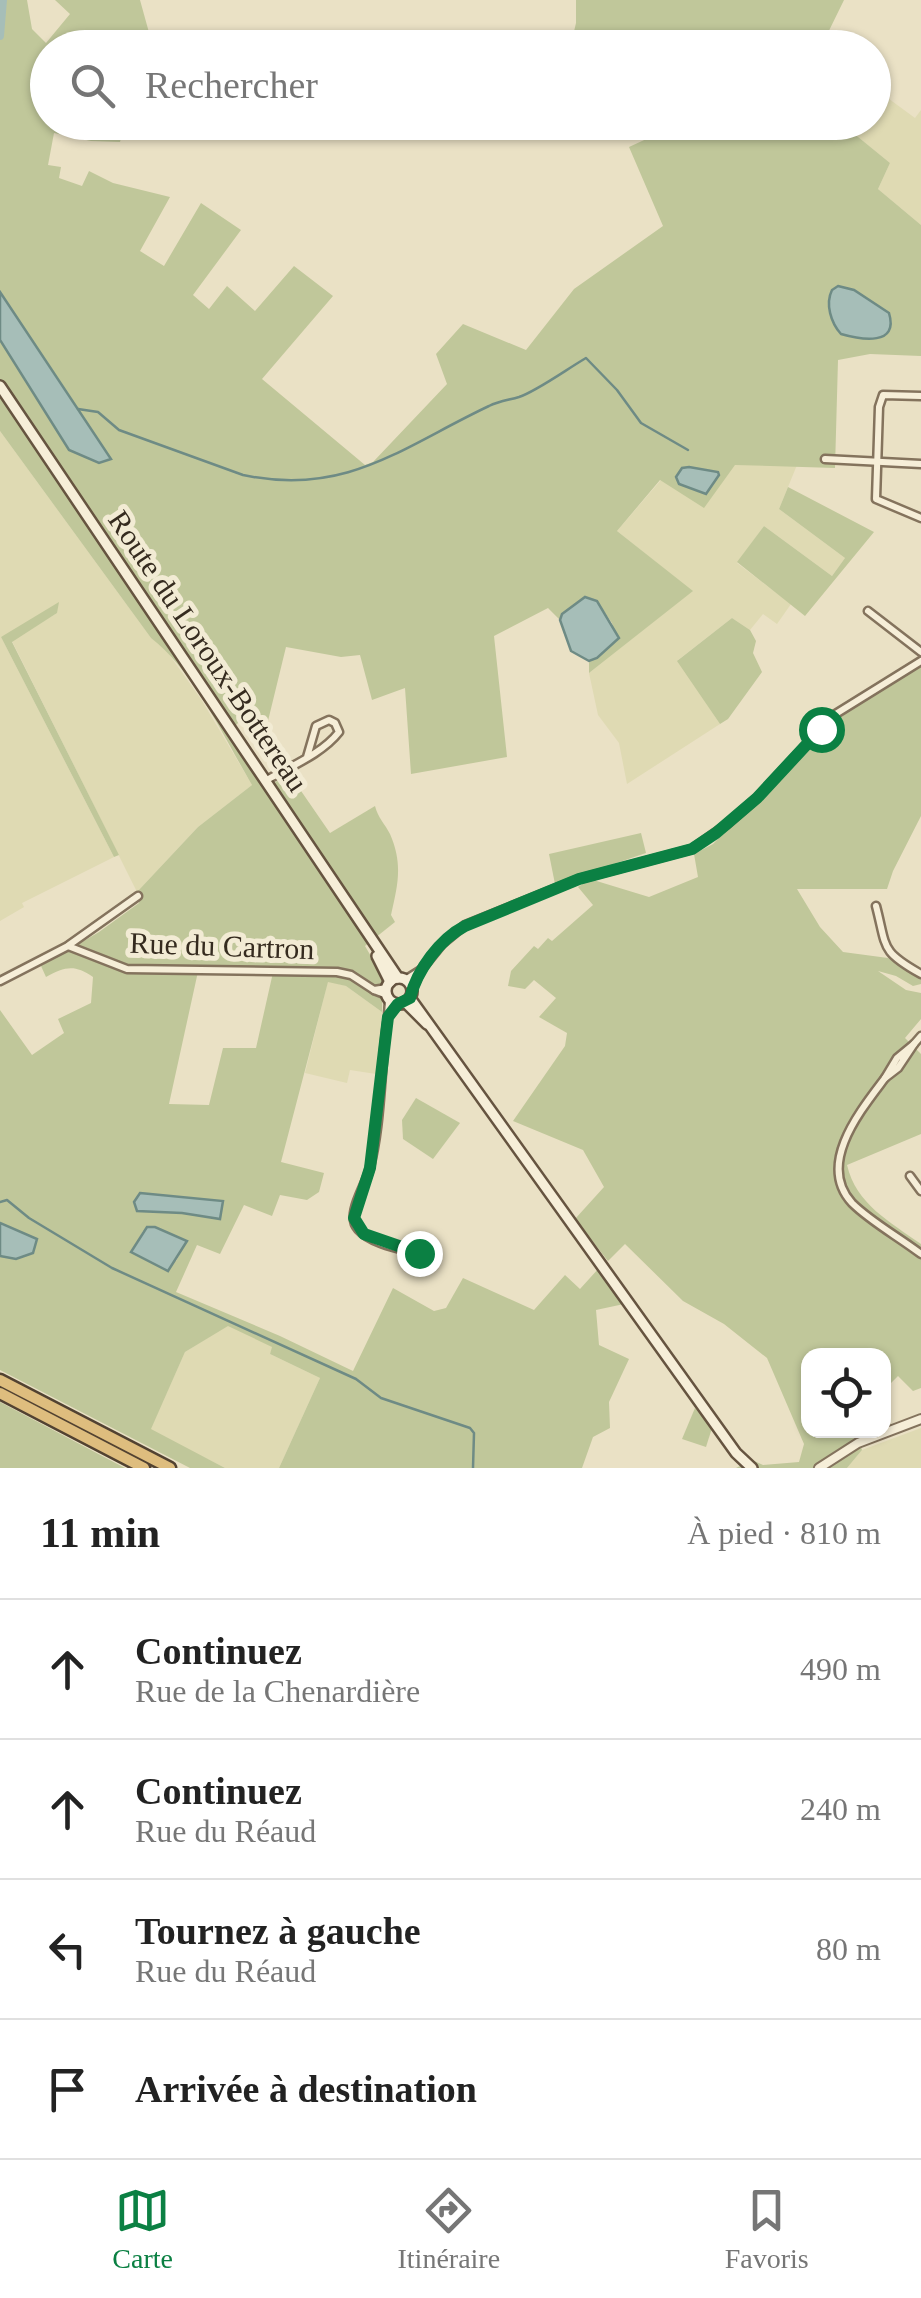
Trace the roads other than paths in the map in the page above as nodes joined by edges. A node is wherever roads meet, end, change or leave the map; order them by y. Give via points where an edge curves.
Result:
1 (0, 386) edge
2 (921, 396) edge
3 (825, 459) dead end
4 (878, 462) junction
5 (921, 464) edge
6 (921, 518) edge
7 (868, 612) dead end
8 (921, 652) edge
9 (921, 661) edge
10 (307, 756) junction
11 (264, 781) junction
12 (138, 896) dead end
13 (876, 906) dead end
14 (68, 946) junction
15 (921, 974) edge
16 (0, 981) edge
17 (398, 992) junction
18 (921, 1036) edge
19 (910, 1176) dead end
20 (921, 1190) edge
21 (921, 1254) edge
22 (430, 1256) dead end
23 (0, 1380) edge
24 (0, 1393) edge
25 (921, 1419) edge
26 (736, 1452) junction
27 (144, 1468) edge
28 (170, 1468) edge
29 (742, 1468) edge
30 (752, 1468) edge
31 (819, 1468) edge

1 - 11 main road, Route du Loroux-Bottereau
2 - 4 street via 882,395
3 - 4 street
4 - 5 street
4 - 6 street via 876,499
7 - 8 street
9 - 17 street via 834,714 757,798 692,849 579,879 465,926
10 - 10 street via 336,737 335,723 316,726
10 - 11 street
11 - 17 main road, Route du Loroux-Bottereau via 374,944
12 - 14 street, Rue du Cartron
13 - 15 street via 888,950
14 - 16 street, Rue du Cartron
14 - 17 street, Rue du Cartron via 127,970 337,972 374,990
17 - 22 street via 388,1017 370,1168 354,1223 378,1240
17 - 26 main road, Route du Loroux-Bottereau via 425,1014
18 - 21 street via 897,1058 842,1146 838,1165 840,1182 856,1206
19 - 20 street
23 - 28 highway
24 - 27 highway
25 - 31 street via 858,1443
26 - 29 main road, Route du Loroux-Bottereau
26 - 30 main road, Route du Loroux-Bottereau

